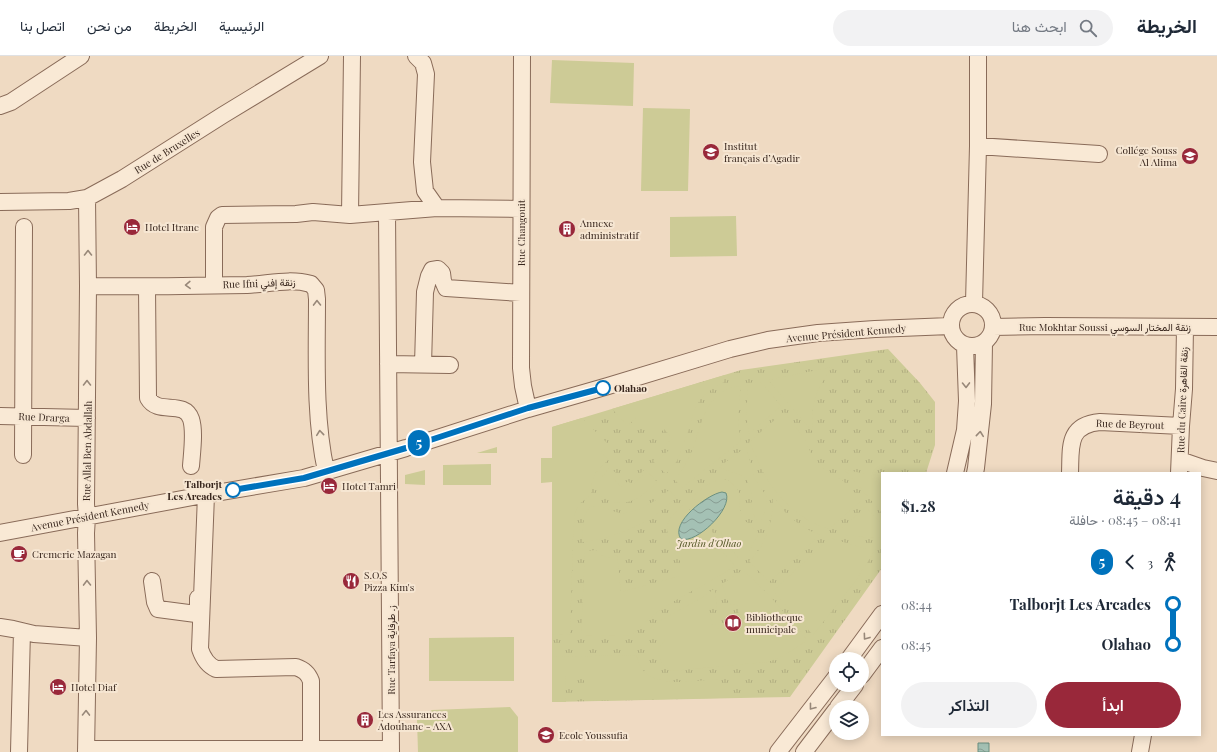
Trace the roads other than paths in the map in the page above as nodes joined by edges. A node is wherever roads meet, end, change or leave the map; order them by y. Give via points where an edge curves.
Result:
1 (81, 56) edge
2 (320, 56) edge
3 (352, 56) edge
4 (416, 56) edge
5 (522, 56) edge
6 (978, 56) edge
7 (0, 106) edge
8 (978, 146) junction
9 (1099, 154) dead end
10 (88, 198) junction
11 (0, 202) edge
12 (438, 208) junction
13 (521, 209) junction
14 (387, 212) junction
15 (350, 215) junction
16 (24, 228) dead end
17 (214, 285) junction
18 (88, 286) junction
19 (147, 287) junction
20 (521, 293) junction
21 (974, 304) junction
22 (950, 326) junction
23 (993, 327) junction
24 (1185, 327) junction
25 (1217, 327) edge
26 (984, 343) junction
27 (965, 346) junction
28 (388, 364) junction
29 (423, 365) junction
30 (450, 365) dead end
31 (528, 408) junction
32 (0, 416) edge
33 (24, 416) junction
34 (87, 418) junction
35 (1181, 426) junction
36 (390, 453) junction
37 (23, 456) dead end
38 (191, 466) dead end
39 (1179, 466) edge
40 (1217, 471) edge
41 (326, 472) junction
42 (955, 472) edge
43 (975, 472) edge
44 (1070, 472) edge
45 (202, 495) junction
46 (87, 517) junction
47 (0, 534) edge
48 (152, 581) dead end
49 (881, 615) edge
50 (0, 627) edge
51 (22, 631) junction
52 (88, 638) junction
53 (881, 649) edge
54 (855, 652) edge
55 (869, 666) edge
56 (829, 685) edge
57 (850, 692) edge
58 (843, 700) edge
59 (829, 719) edge
60 (1143, 736) edge
61 (311, 749) junction
62 (86, 750) edge
63 (391, 750) edge
64 (19, 752) edge
65 (778, 752) edge
66 (804, 752) edge
67 (1140, 752) edge

1 - 7 street
2 - 10 street, Rue de Bruxelles via 122,180
3 - 15 street
4 - 12 street via 423,63 426,74 422,162 425,191
5 - 13 street, Rue Changouit
6 - 8 street
8 - 9 street
8 - 21 street
10 - 11 street, Rue de Bruxelles via 69,201
18 -> 10 street, Rue Allal Ben Abdallah
12 - 13 street
12 - 14 street
13 - 20 street, Rue Changouit
14 - 15 street
14 - 28 street, Rue Tarfaya ز. طرفاية
15 - 17 street via 313,212 222,215 214,227
16 - 33 street
17 -> 19 street, Rue Ifni زنقة إفني
41 -> 17 street, Rue Ifni زنقة إفني via 319,428 316,290 311,284 295,281
18 - 19 street, Rue Ifni زنقة إفني
34 -> 18 street, Rue Allal Ben Abdallah
19 - 38 street via 148,398 157,407 175,407 189,415 192,427
20 - 29 street via 446,288 442,273 438,269 432,270 424,292
20 - 31 street, Rue Changouit via 521,368
21 - 22 street via 960,307 953,314
21 - 23 street via 984,308 992,316
22 - 27 street via 957,342
22 - 31 street, Avenue Président Kennedy via 875,328 768,340
23 - 24 street, Rue Mokhtar Soussi زنقة المختار السوسي
23 - 26 street
24 - 25 street, Rue Mokhtar Soussi زنقة المختار السوسي
24 - 35 street, Rue du Caire زنقة القاهرة
26 - 27 street
43 -> 26 street via 983,404
27 -> 42 street via 965,430
28 - 29 street
28 - 36 street, Rue Tarfaya ز. طرفاية
29 - 30 street
31 - 36 street, Avenue Président Kennedy
32 - 33 street, Rue Drarga
33 - 34 street, Rue Drarga
33 - 37 street
34 - 46 street, Rue Allal Ben Abdallah
35 - 39 street, Rue du Caire زنقة القاهرة
35 - 44 street, Rue de Beyrout via 1089,423 1080,428 1073,437
36 - 41 street, Avenue Président Kennedy
36 - 63 street, Rue Tarfaya ز. طرفاية
39 - 40 street
41 - 45 street, Avenue Président Kennedy
45 - 46 street, Avenue Président Kennedy
45 - 48 street via 196,614 158,609
45 - 61 street via 200,649 203,656 211,667 216,669 296,667 304,670 311,681
46 - 47 street, Avenue Président Kennedy
52 -> 46 street, Rue Allal Ben Abdallah
49 -> 54 street
50 - 51 street
51 - 52 street via 45,636
51 - 64 street
62 -> 52 street, Rue Allal Ben Abdallah
53 - 55 street
56 -> 65 street
57 - 58 street
59 - 66 street
60 - 67 street
61 - 62 street
61 - 63 street

